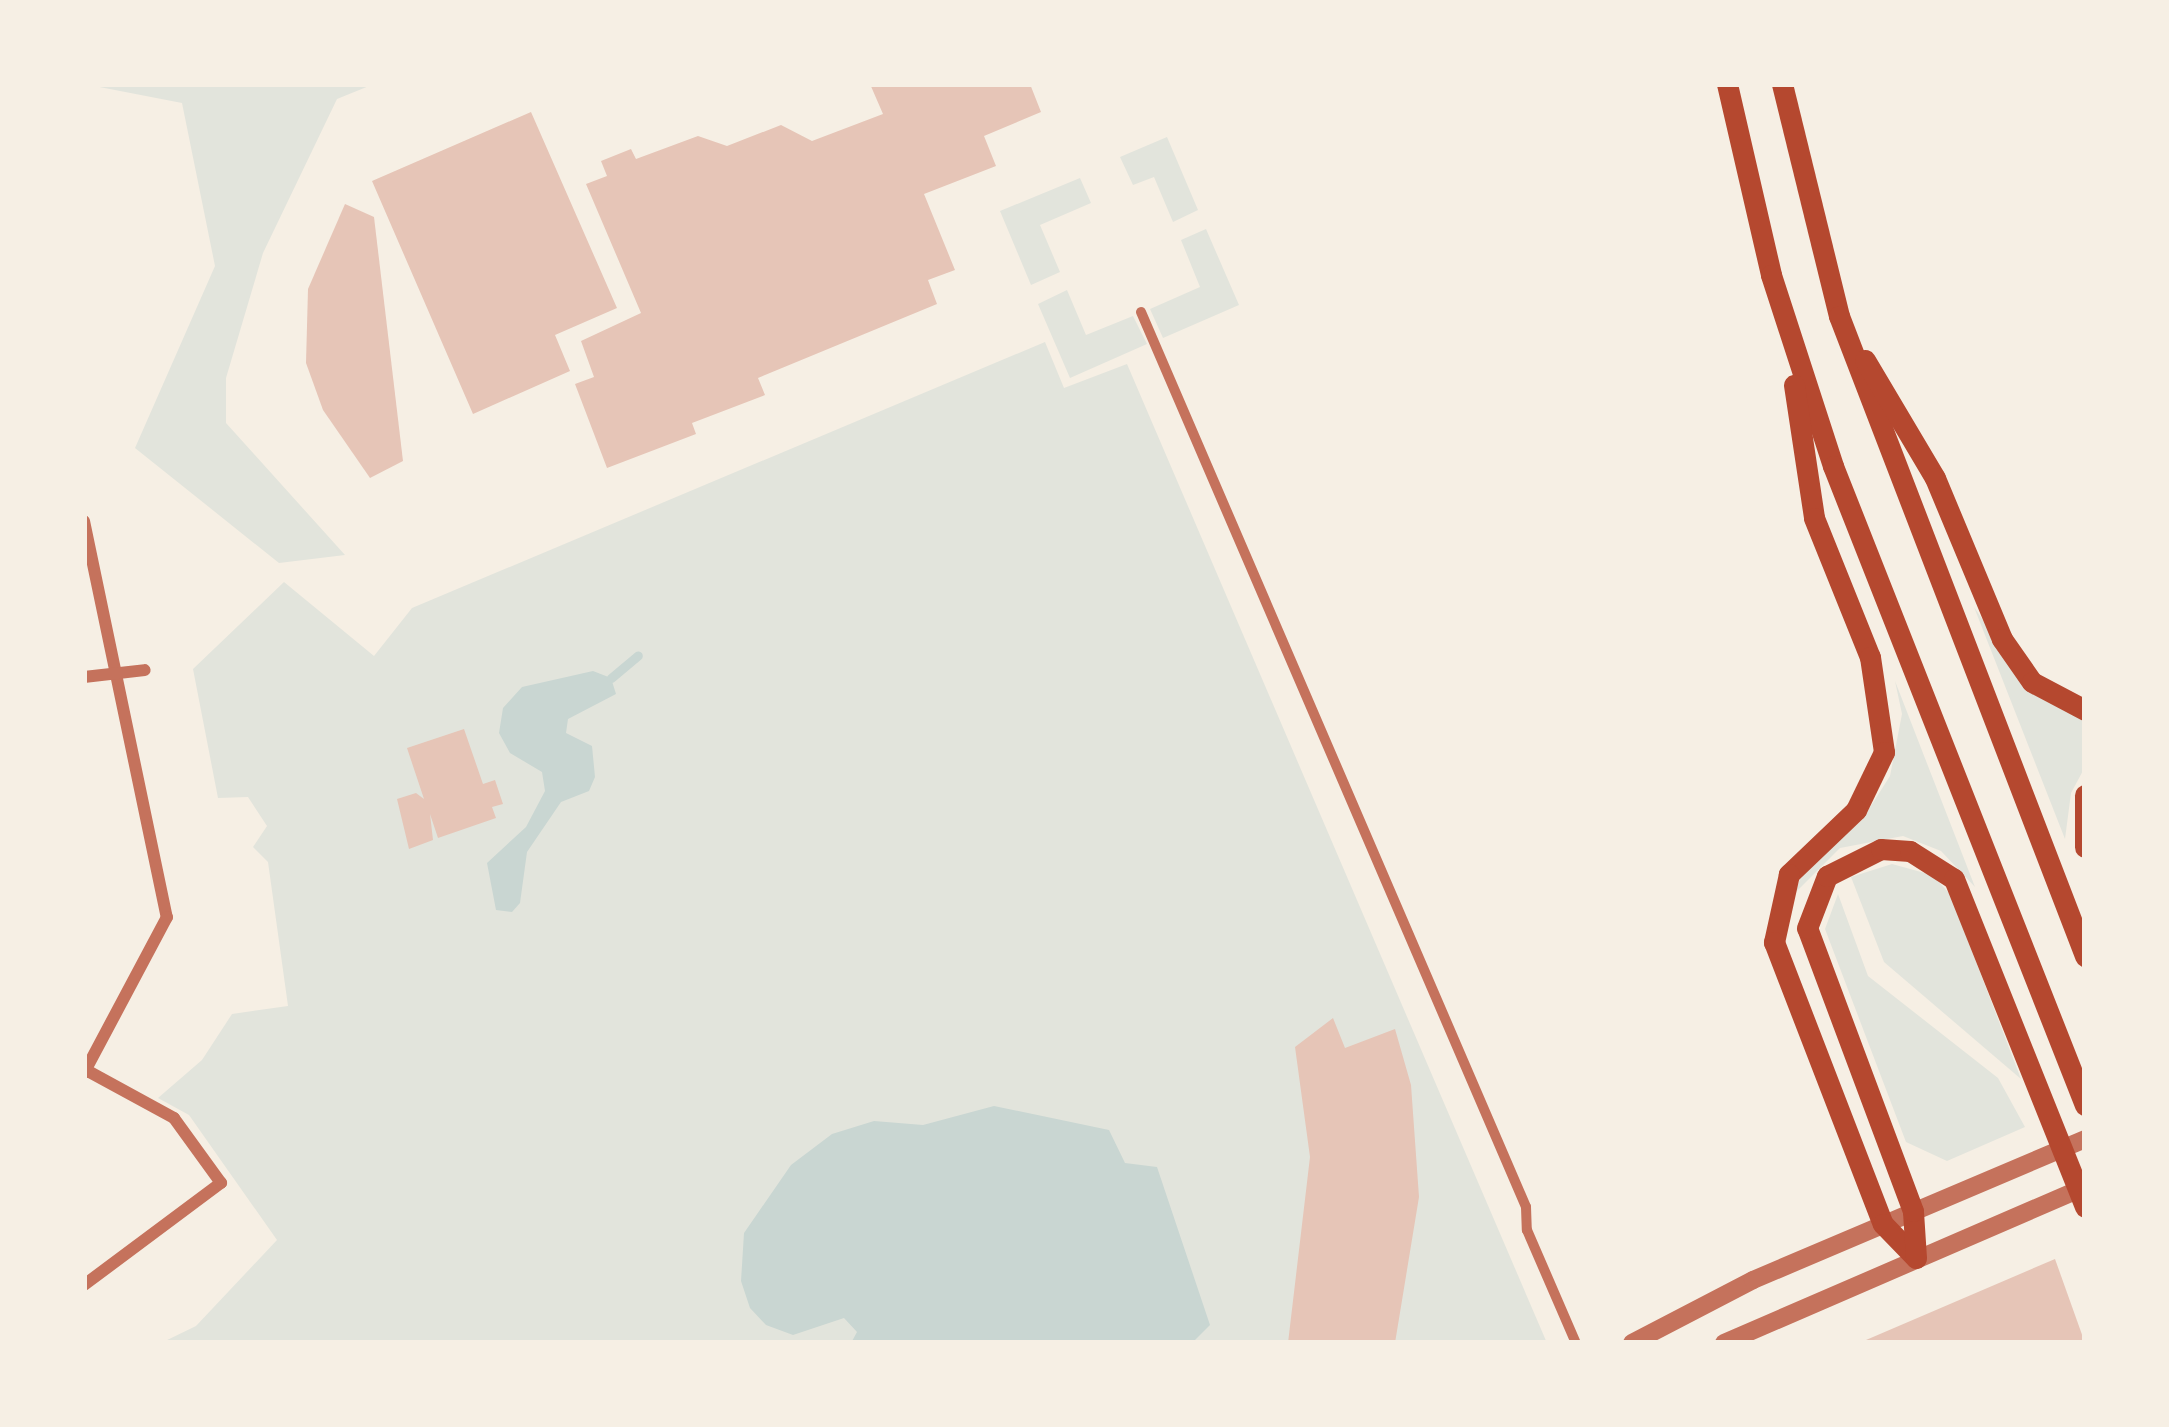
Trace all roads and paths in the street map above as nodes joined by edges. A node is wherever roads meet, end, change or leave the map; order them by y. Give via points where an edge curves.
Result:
1 (1727, 84) edge
2 (1782, 84) edge
3 (1142, 312) dead end
4 (1839, 316) junction
5 (1787, 332) junction
6 (84, 521) edge
7 (120, 670) junction
8 (145, 670) dead end
9 (84, 677) edge
10 (2085, 710) edge
11 (2085, 795) edge
12 (2085, 847) edge
13 (2085, 956) edge
14 (85, 1071) edge
15 (2085, 1105) edge
16 (2085, 1139) edge
17 (2085, 1187) edge
18 (2085, 1207) edge
19 (1913, 1211) junction
20 (1883, 1224) junction
21 (1916, 1258) junction
22 (84, 1285) edge
23 (1576, 1343) edge
24 (1632, 1343) edge
25 (1724, 1343) edge

1 - 5 main road
2 - 4 main road
3 - 23 street via 1519,1189
4 - 10 main road via 1935,478 2002,639 2032,682
4 - 13 main road
5 - 15 main road
5 - 20 main road via 1814,518 1870,657 1884,752 1856,810 1789,874 1774,942
6 - 7 street
7 - 8 street
7 - 9 street
7 - 14 street via 167,917
11 - 12 main road
14 - 22 street via 174,1118 220,1184
16 - 19 street
17 - 21 street
18 - 19 main road via 1954,879 1910,851 1881,849 1827,876 1807,928
19 - 20 street
19 - 21 main road
20 - 21 main road
20 - 24 street
21 - 25 street

